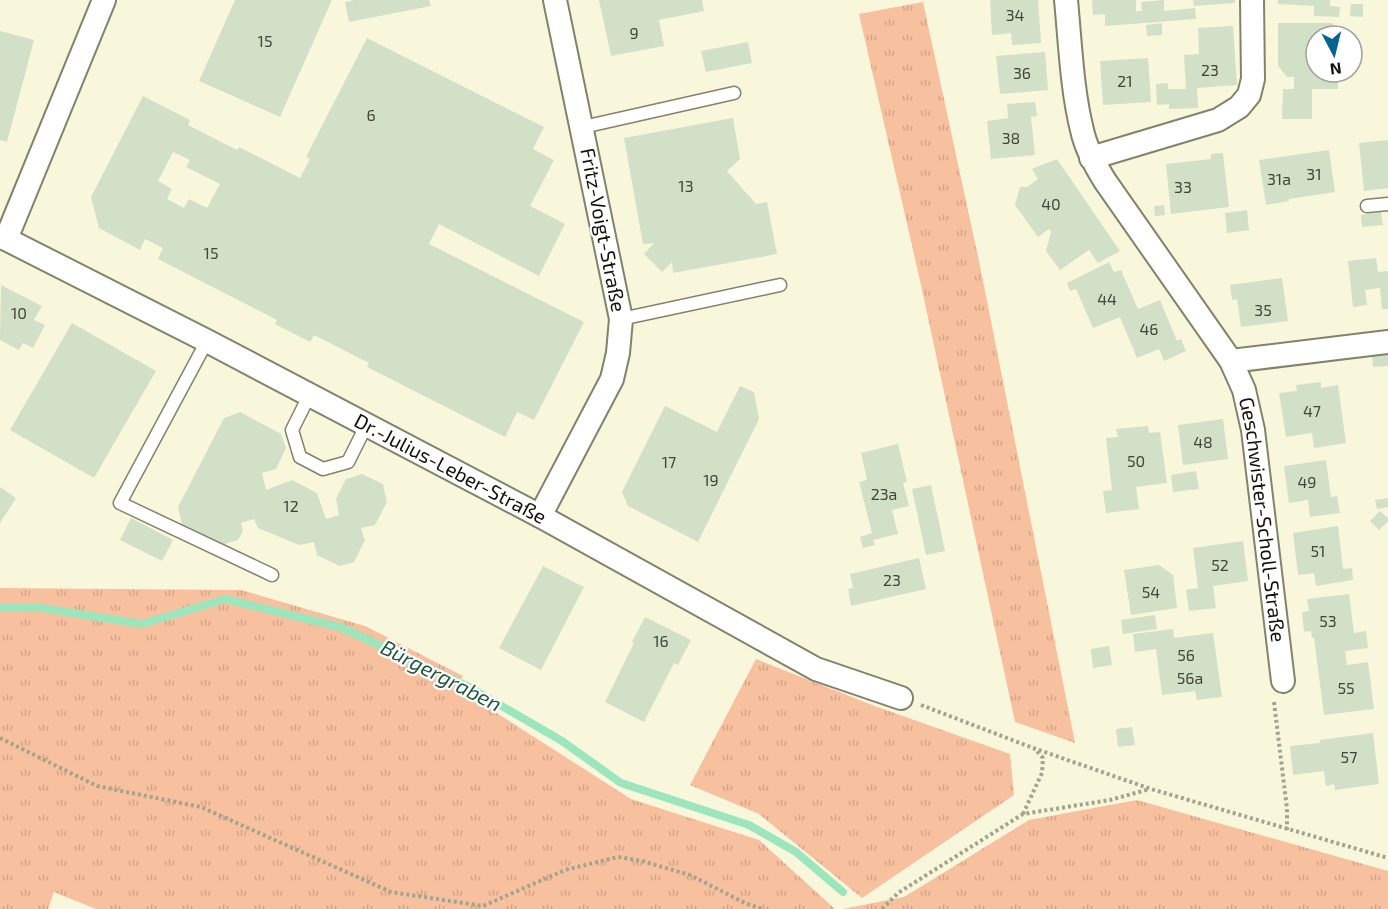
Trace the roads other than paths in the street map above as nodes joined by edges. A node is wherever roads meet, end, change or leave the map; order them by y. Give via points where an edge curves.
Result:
1 (104, 0) edge
2 (555, 0) edge
3 (1066, 0) edge
4 (1252, 0) edge
5 (734, 93) dead end
6 (582, 127) junction
7 (1091, 158) junction
8 (1388, 204) edge
9 (1367, 206) dead end
10 (3, 237) edge
11 (780, 285) dead end
12 (621, 319) junction
13 (207, 341) junction
14 (1388, 342) edge
15 (1231, 361) junction
16 (309, 396) junction
17 (366, 426) junction
18 (540, 516) junction
19 (272, 575) dead end
20 (1283, 681) road end
21 (901, 698) road end

1 - 10 street
2 - 6 street, Fritz-Voigt-Straße
3 - 7 street, Geschwister-Scholl-Straße via 1077,105
4 - 7 street via 1253,79 1249,95 1239,107 1218,120
5 - 6 lane
6 - 12 street, Fritz-Voigt-Straße
7 - 15 street, Geschwister-Scholl-Straße
8 - 9 lane
10 - 13 street, Dr.-Julius-Leber-Straße
11 - 12 lane
12 - 18 street, Fritz-Voigt-Straße via 612,379
13 - 16 street, Dr.-Julius-Leber-Straße
13 - 19 lane via 120,503
14 - 15 street
15 - 20 street, Geschwister-Scholl-Straße via 1253,430
16 - 17 street, Dr.-Julius-Leber-Straße
16 - 17 lane via 292,430 300,457 323,469 348,462
17 - 18 street, Dr.-Julius-Leber-Straße
18 - 21 street, Dr.-Julius-Leber-Straße via 816,669

